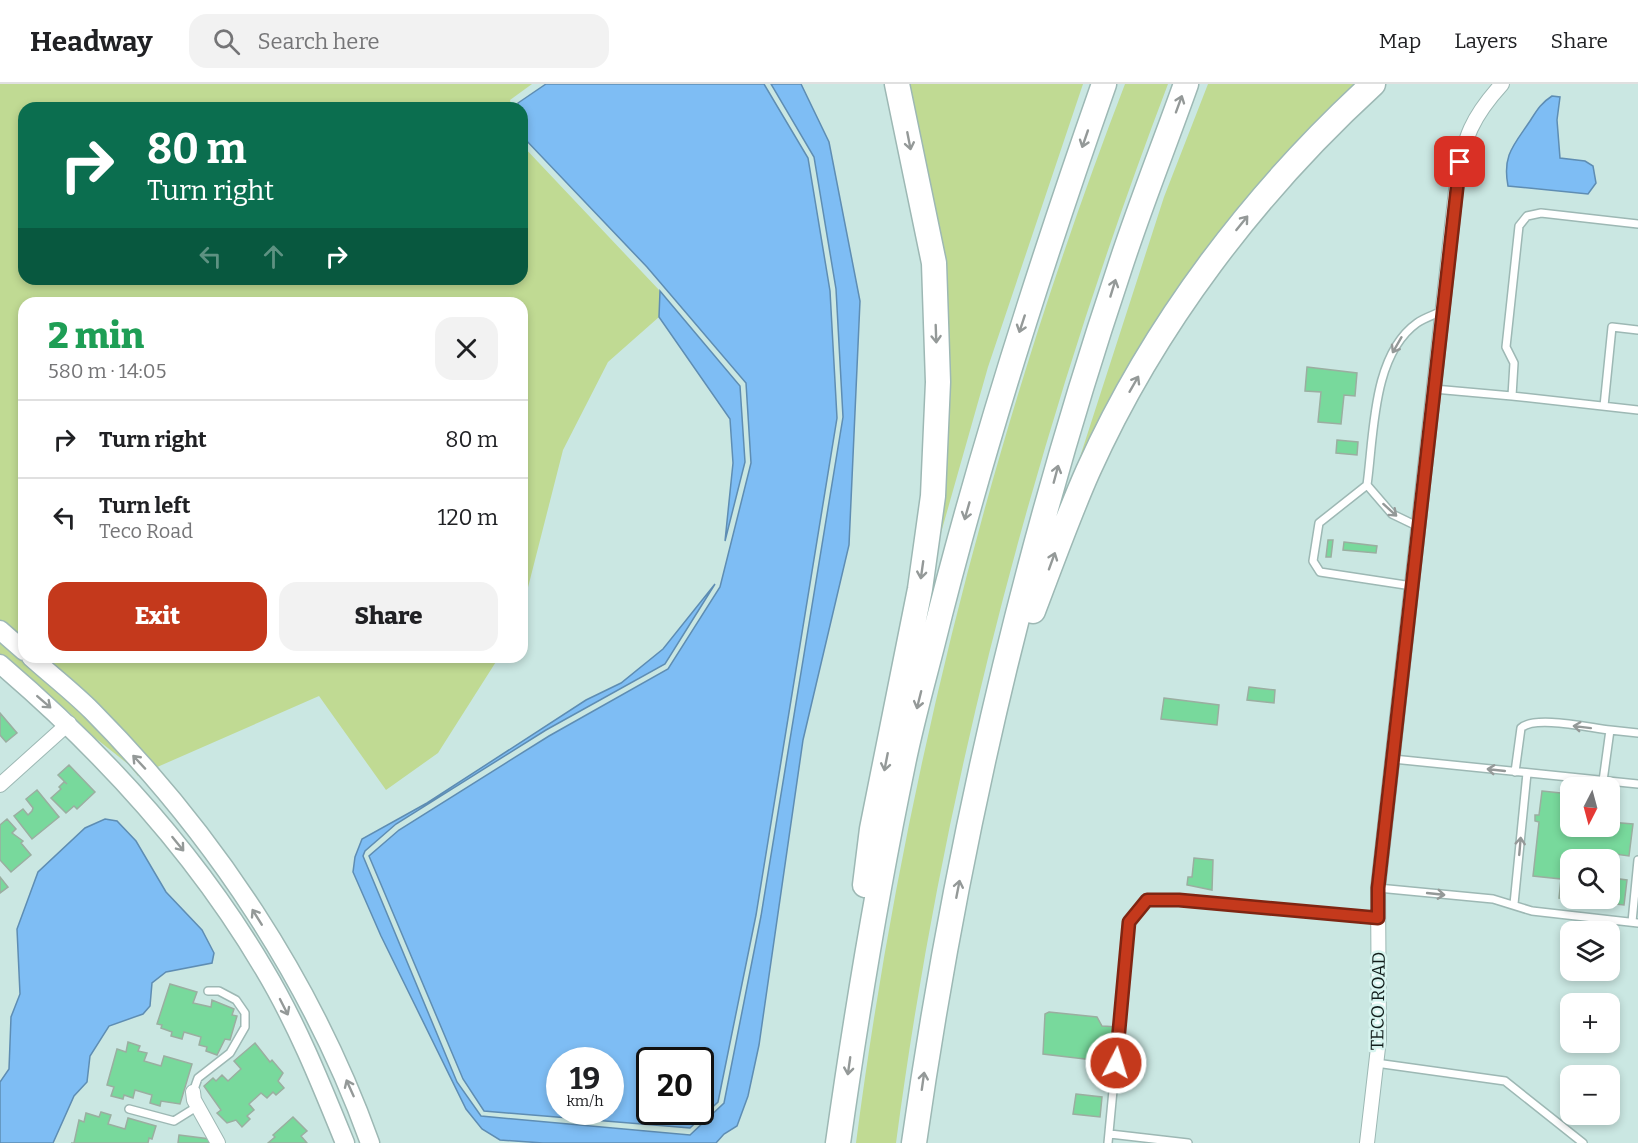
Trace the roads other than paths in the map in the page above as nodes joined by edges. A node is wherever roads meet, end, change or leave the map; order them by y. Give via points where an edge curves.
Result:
1 (897, 84) edge
2 (1104, 84) edge
3 (1186, 84) edge
4 (1372, 84) edge
5 (1502, 84) edge
6 (1638, 224) edge
7 (1443, 311) junction
8 (1638, 330) edge
9 (1434, 389) junction
10 (1512, 396) junction
11 (1604, 406) junction
12 (1638, 410) edge
13 (1367, 485) junction
14 (1419, 527) junction
15 (1412, 586) junction
16 (0, 630) edge
17 (18, 646) edge
18 (38, 663) edge
19 (0, 664) edge
20 (995, 714) junction
21 (69, 723) junction
22 (1610, 730) junction
23 (1638, 733) edge
24 (1393, 759) junction
25 (1515, 772) junction
26 (1527, 773) junction
27 (1565, 777) edge
28 (1604, 777) edge
29 (1620, 782) edge
30 (1638, 784) edge
31 (0, 785) edge
32 (1638, 860) edge
33 (1378, 888) junction
34 (1514, 904) junction
35 (1378, 918) junction
36 (1635, 923) edge
37 (208, 991) dead end
38 (857, 1008) junction
39 (1376, 1063) junction
40 (193, 1092) joint
41 (198, 1107) junction
42 (129, 1109) dead end
43 (1110, 1134) junction
44 (218, 1143) edge
45 (345, 1143) edge
46 (370, 1143) edge
47 (837, 1143) edge
48 (914, 1143) edge
49 (1108, 1143) edge
50 (1188, 1143) edge
51 (1367, 1143) edge
52 (1583, 1143) edge

1 -> 38 highway via 933,263 938,382 933,485 920,589 872,829 861,916
2 -> 38 highway via 997,404 957,546 903,762
20 -> 3 highway via 1030,568 1071,423 1119,269
20 -> 4 highway via 1089,470 1152,351 1194,287 1257,205
5 - 7 street, TECO ROAD via 1481,106 1463,143
6 - 10 lane via 1541,213 1527,216 1519,226 1506,347 1514,363
7 - 9 street, TECO ROAD
7 -> 13 lane via 1418,322 1403,336 1383,370
8 - 11 lane via 1612,327
9 - 10 lane
9 - 14 street, TECO ROAD
10 - 11 lane
11 - 12 lane
13 -> 14 lane via 1392,514
13 - 15 lane via 1319,522 1313,561 1320,572
14 - 15 street, TECO ROAD
15 - 24 street, TECO ROAD
16 - 17 street
46 -> 18 street via 352,1093 301,988 242,892 166,791 91,711
19 -> 21 street
48 -> 20 highway via 932,1018
21 - 31 street
21 -> 45 street via 141,799 190,860 258,960 315,1070
22 - 23 lane
22 -> 25 lane via 1527,723 1521,728
22 - 28 lane
25 -> 24 lane
24 - 33 street, TECO ROAD
25 - 26 lane
26 - 27 lane
34 -> 26 lane
29 - 30 lane
32 - 36 lane
33 -> 34 lane
33 - 35 street, TECO ROAD
34 - 36 lane via 1532,911
35 - 39 street, TECO ROAD
35 - 43 lane via 1147,900 1129,922
37 - 40 lane via 219,991 236,1000 245,1013 245,1026 230,1053 198,1078
38 -> 47 highway
39 - 51 street, TECO ROAD
39 - 52 lane via 1505,1081
40 - 41 street
41 - 42 lane via 174,1120
41 - 44 street
43 - 49 lane
43 - 50 lane

